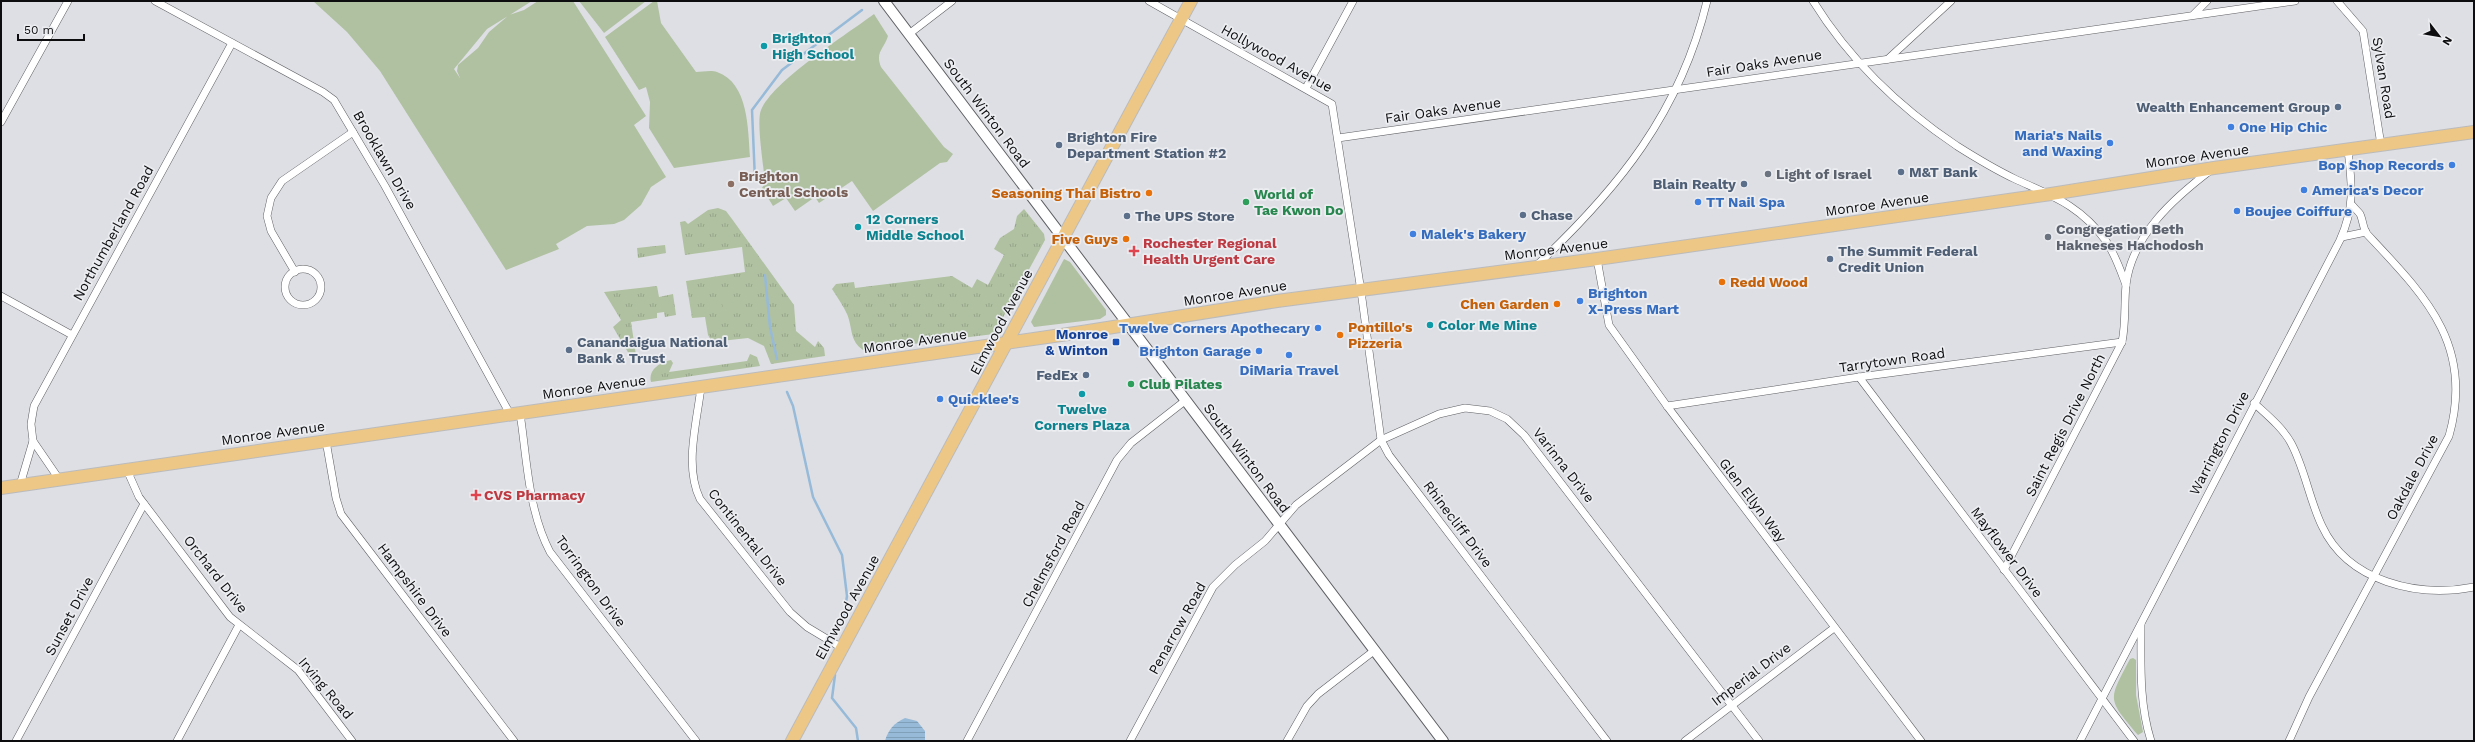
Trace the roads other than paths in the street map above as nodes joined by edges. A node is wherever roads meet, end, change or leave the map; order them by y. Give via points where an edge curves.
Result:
1 (68, 1) edge
2 (155, 1) edge
3 (884, 1) edge
4 (952, 1) edge
5 (1149, 1) edge
6 (1191, 1) edge
7 (1353, 1) edge
8 (1707, 1) edge
9 (1813, 1) edge
10 (1951, 1) edge
11 (2207, 1) edge
12 (2295, 1) edge
13 (2337, 1) edge
14 (2194, 14) junction
15 (1181, 19) junction
16 (909, 34) junction
17 (232, 43) junction
18 (1888, 59) junction
19 (1859, 62) junction
20 (1306, 88) junction
21 (1676, 89) junction
22 (1, 122) edge
23 (353, 132) junction
24 (2474, 132) edge
25 (1338, 138) junction
26 (2381, 145) junction
27 (2348, 150) junction
28 (2214, 168) junction
29 (2051, 194) junction
30 (2352, 205) junction
31 (2366, 232) junction
32 (1062, 237) junction
33 (2342, 237) junction
34 (1597, 259) junction
35 (1536, 266) junction
36 (295, 272) junction
37 (2126, 285) junction
38 (1361, 291) junction
39 (1, 296) edge
40 (1129, 325) junction
41 (72, 335) junction
42 (2122, 342) junction
43 (1008, 343) junction
44 (1859, 377) junction
45 (701, 387) junction
46 (1186, 400) junction
47 (2254, 403) junction
48 (1667, 406) junction
49 (515, 414) junction
50 (1381, 440) junction
51 (33, 441) junction
52 (326, 441) junction
53 (127, 470) junction
54 (59, 479) junction
55 (20, 485) junction
56 (1, 488) edge
57 (144, 504) junction
58 (1279, 524) junction
59 (2004, 570) junction
60 (2374, 578) junction
61 (2474, 587) edge
62 (2141, 623) junction
63 (240, 625) junction
64 (1834, 628) junction
65 (842, 648) junction
66 (1375, 650) junction
67 (2102, 699) junction
68 (1732, 705) junction
69 (16, 741) edge
70 (178, 741) edge
71 (352, 741) edge
72 (514, 741) edge
73 (696, 741) edge
74 (792, 741) edge
75 (967, 741) edge
76 (1130, 741) edge
77 (1287, 741) edge
78 (1443, 741) edge
79 (1607, 741) edge
80 (1685, 741) edge
81 (1759, 741) edge
82 (1921, 741) edge
83 (2080, 741) edge
84 (2134, 741) edge
85 (2151, 741) edge
86 (2289, 741) edge

1 - 22 street
2 - 17 street, Brooklawn Drive
3 - 16 main road, South Winton Road
4 - 16 street
5 - 15 street, Hollywood Avenue
6 - 15 main road, Elmwood Avenue
7 - 20 street
8 - 21 street via 1692,52
9 - 19 street, Saint Regis Drive North via 1824,19
10 - 18 street
11 - 14 street
12 - 14 street, Fair Oaks Avenue
13 - 26 street, Sylvan Road via 2363,31
14 - 18 street, Fair Oaks Avenue
15 - 20 street, Hollywood Avenue
15 - 32 main road, Elmwood Avenue
16 - 32 main road, South Winton Road
17 - 23 street, Brooklawn Drive via 323,92 341,110
17 - 41 street, Northumberland Road
18 - 19 street, Fair Oaks Avenue
19 - 21 street, Fair Oaks Avenue
19 - 29 street, Saint Regis Drive North via 1896,99 1956,145 1992,168
20 - 25 street, Hollywood Avenue via 1332,104
21 - 25 street, Fair Oaks Avenue
21 - 35 street via 1648,140 1619,179 1592,212
23 - 36 street via 282,181 271,198 267,216 271,231
23 - 49 street, Brooklawn Drive
24 - 26 main road, Monroe Avenue
25 - 38 street, Hollywood Avenue
26 - 27 main road, Monroe Avenue
27 - 28 main road, Monroe Avenue
27 - 30 street, Warrington Drive
28 - 29 main road, Monroe Avenue
28 - 37 street, Saint Regis Drive North via 2181,194 2151,228 2133,260
29 - 34 main road, Monroe Avenue
29 - 37 street, Saint Regis Drive North via 2093,225 2110,248
30 - 31 street, Oakdale Drive via 2360,214
30 - 33 street, Warrington Drive
31 - 33 street
31 - 60 street, Oakdale Drive via 2418,285 2437,312 2458,358 2461,388 2459,407 2449,436
32 - 40 main road, South Winton Road
32 - 43 main road, Elmwood Avenue
33 - 47 street, Warrington Drive
34 - 35 main road, Monroe Avenue
34 - 48 street, Glen Ellyn Way via 1608,323
35 - 38 main road, Monroe Avenue
36 - 36 street via 287,280 288,296 296,304 312,303 320,293 321,287 317,276 306,270
37 - 42 street, Saint Regis Drive North
38 - 40 main road, Monroe Avenue via 1277,301
38 - 50 street, Rhinecliff Drive
39 - 41 street
40 - 43 main road, Monroe Avenue
40 - 46 main road, South Winton Road
41 - 51 street, Northumberland Road via 34,406 31,424
42 - 44 street, Tarrytown Road
42 - 59 street, Saint Regis Drive North
43 - 45 main road, Monroe Avenue
43 - 65 main road, Elmwood Avenue
44 - 48 street, Tarrytown Road
44 - 59 street, Mayflower Drive
45 - 49 main road, Monroe Avenue
45 - 65 street, Continental Drive via 692,470 700,499 790,612 807,627
46 - 58 main road, South Winton Road
46 - 75 street, Chelmsford Road via 1131,443 1117,460
47 - 60 street via 2290,442 2323,528 2348,559
47 - 62 street, Warrington Drive
48 - 64 street, Glen Ellyn Way
49 - 52 main road, Monroe Avenue
49 - 73 street, Torrington Drive via 535,513 542,537 550,552
50 - 58 street, Varinna Drive via 1296,505
50 - 68 street, Varinna Drive via 1453,410 1473,408 1490,411 1515,425
50 - 79 street, Rhinecliff Drive via 1389,455
51 - 54 street, Northumberland Road
51 - 55 street, Northumberland Road
52 - 53 main road, Monroe Avenue
52 - 72 street, Hampshire Drive via 341,514
53 - 54 main road, Monroe Avenue
53 - 57 street, Orchard Drive
54 - 55 main road, Monroe Avenue
55 - 56 main road, Monroe Avenue
57 - 63 street, Orchard Drive via 230,617
57 - 69 street, Sunset Drive
58 - 66 main road, South Winton Road
58 - 76 street, Penarrow Road via 1265,541 1213,587
59 - 67 street, Mayflower Drive
60 - 61 street via 2424,589
60 - 86 street, Oakdale Drive via 2309,697
62 - 67 street, Warrington Drive
62 - 85 street via 2140,683
63 - 70 street, Orchard Drive
63 - 71 street, Irving Road via 298,670
64 - 68 street, Imperial Drive
64 - 82 street, Glen Ellyn Way
65 - 74 main road, Elmwood Avenue
66 - 77 street via 1318,694 1307,706
66 - 78 main road, South Winton Road
67 - 83 street, Warrington Drive
67 - 84 street, Mayflower Drive
68 - 80 street, Imperial Drive
68 - 81 street, Varinna Drive

